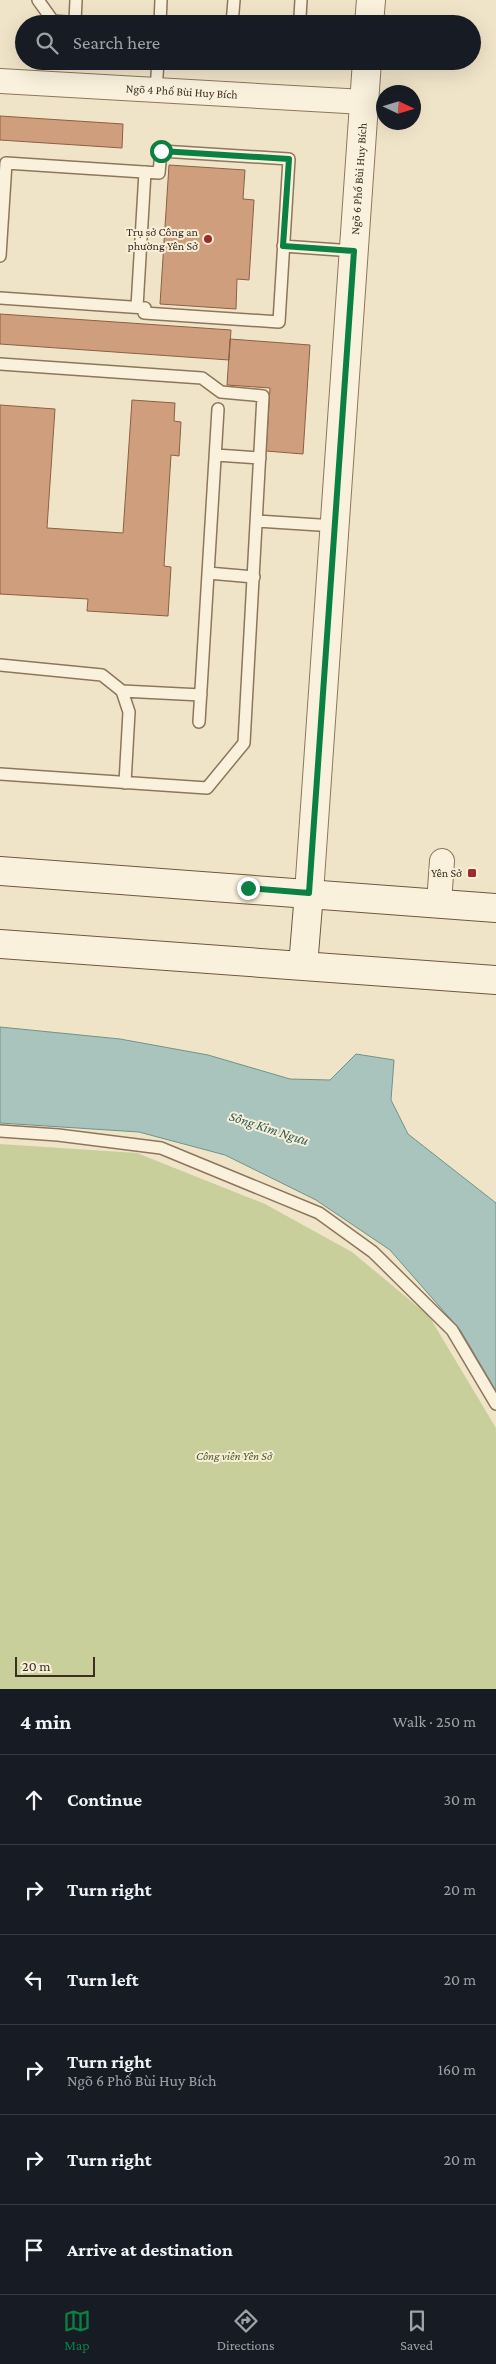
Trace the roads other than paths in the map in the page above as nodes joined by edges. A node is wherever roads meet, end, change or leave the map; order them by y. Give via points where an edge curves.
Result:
1 (38, 0) edge
2 (76, 0) edge
3 (162, 0) edge
4 (234, 0) edge
5 (301, 0) edge
6 (371, 0) edge
7 (49, 15) edge
8 (75, 15) edge
9 (161, 15) edge
10 (233, 15) edge
11 (300, 15) edge
12 (370, 15) edge
13 (157, 70) edge
14 (366, 70) edge
15 (0, 81) edge
16 (156, 90) junction
17 (364, 102) junction
18 (145, 172) junction
19 (283, 246) junction
20 (354, 251) junction
21 (0, 256) edge
22 (0, 298) edge
23 (137, 307) junction
24 (0, 364) edge
25 (218, 409) dead end
26 (216, 455) junction
27 (260, 458) junction
28 (257, 521) junction
29 (335, 526) junction
30 (208, 573) junction
31 (254, 577) junction
32 (0, 665) edge
33 (122, 691) junction
34 (201, 695) junction
35 (199, 722) dead end
36 (0, 774) edge
37 (124, 783) junction
38 (0, 786) edge
39 (442, 861) dead end
40 (0, 871) edge
41 (309, 893) junction
42 (439, 903) junction
43 (496, 908) edge
44 (0, 944) edge
45 (303, 966) junction
46 (496, 980) edge
47 (0, 1131) edge
48 (496, 1404) edge

1 - 7 lane
2 - 8 lane
3 - 9 lane
4 - 10 lane
5 - 11 lane
6 - 12 main road
13 - 16 lane
14 - 17 main road, Ngõ 6 Phố Bùi Huy Bích
15 - 16 street, Ngõ 4 Phố Bùi Huy Bích
16 - 17 street, Ngõ 4 Phố Bùi Huy Bích
17 - 20 main road, Ngõ 6 Phố Bùi Huy Bích
18 - 19 lane via 159,173 161,151 289,159
18 - 21 lane via 6,163
18 - 23 lane
19 - 20 lane
19 - 23 lane via 278,322 144,313 145,308
20 - 29 main road, Ngõ 6 Phố Bùi Huy Bích
22 - 23 lane
24 - 27 lane via 202,378 221,392 263,396
25 - 26 lane
26 - 27 lane
26 - 30 lane
27 - 28 lane
28 - 29 lane
28 - 31 lane
29 - 41 main road, Ngõ 6 Phố Bùi Huy Bích
30 - 31 lane
30 - 34 lane
31 - 37 lane via 244,743 207,788
32 - 33 lane via 102,675
33 - 34 lane
33 - 37 lane via 129,712
34 - 35 lane
36 - 37 lane
36 - 38 lane
39 - 42 street
40 - 41 main road
41 - 42 main road
41 - 45 main road, Ngõ 6 Phố Bùi Huy Bích
42 - 43 main road
44 - 45 main road
45 - 46 main road
47 - 48 lane via 58,1134 161,1148 319,1213 373,1252 452,1330

